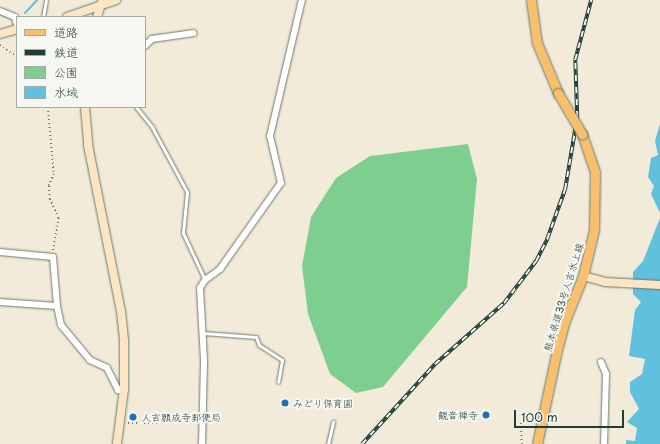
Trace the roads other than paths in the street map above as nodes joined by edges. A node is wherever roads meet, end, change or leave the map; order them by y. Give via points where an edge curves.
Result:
1 (46, 0) edge
2 (116, 0) edge
3 (302, 0) edge
4 (531, 0) edge
5 (102, 3) edge
6 (0, 11) edge
7 (43, 16) edge
8 (70, 16) edge
9 (97, 16) edge
10 (16, 21) edge
11 (16, 29) edge
12 (194, 33) dead end
13 (0, 34) edge
14 (146, 45) edge
15 (85, 108) edge
16 (137, 108) edge
17 (0, 252) edge
18 (583, 276) junction
19 (205, 280) junction
20 (660, 285) edge
21 (0, 302) edge
22 (57, 306) junction
23 (203, 332) junction
24 (601, 362) dead end
25 (278, 382) dead end
26 (124, 389) junction
27 (333, 422) dead end
28 (117, 444) edge
29 (202, 444) edge
30 (328, 444) edge
31 (537, 444) edge
32 (604, 444) edge

1 - 7 lane
2 - 5 street
3 - 19 street via 270,136 281,183 220,269
4 - 18 main road, 熊本県道33号人吉水上線, bridge via 537,43 558,93 591,154 596,191 594,230
5 - 8 street
5 - 9 street
6 - 10 street via 15,17
11 - 13 street
12 - 14 street via 152,39
15 - 26 street via 88,145 121,311
16 - 19 lane via 152,127 187,192 183,232
17 - 22 street via 53,257
18 - 20 street via 604,282
18 - 31 main road, 熊本県道33号人吉水上線 via 558,343
19 - 23 street via 200,288
21 - 22 street
22 - 26 street via 61,325 90,360 107,368 118,390
23 - 25 lane via 256,337 259,345 282,360
23 - 29 street
24 - 32 street via 606,374
26 - 28 street
27 - 30 lane

